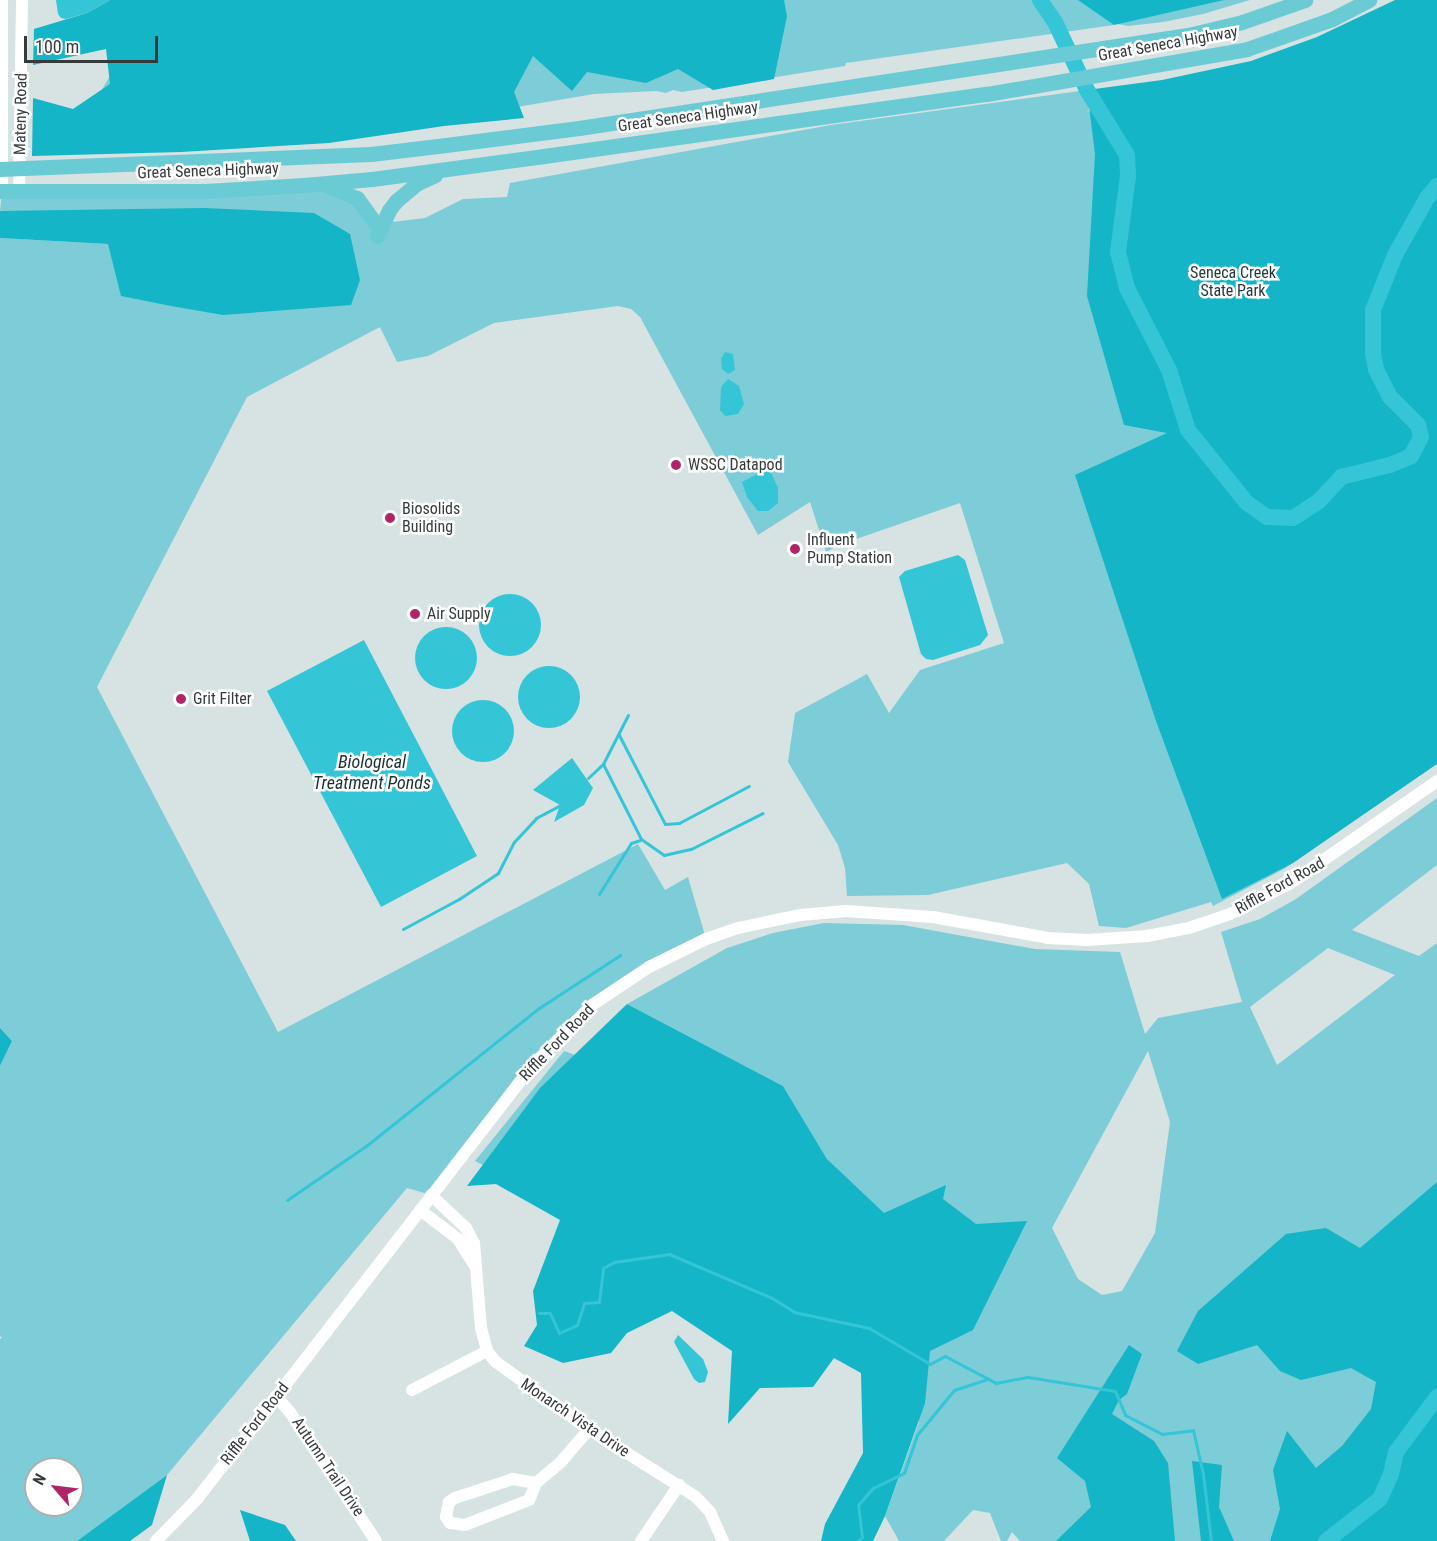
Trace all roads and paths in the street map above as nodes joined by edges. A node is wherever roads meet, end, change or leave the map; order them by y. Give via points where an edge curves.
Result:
1 (2, 0) edge
2 (22, 0) edge
3 (1305, 0) edge
4 (1370, 0) edge
5 (1, 169) edge
6 (446, 169) junction
7 (21, 170) junction
8 (320, 183) junction
9 (1, 191) edge
10 (19, 192) junction
11 (1437, 781) edge
12 (431, 1195) junction
13 (420, 1210) junction
14 (476, 1267) junction
15 (487, 1351) junction
16 (412, 1390) dead end
17 (276, 1396) junction
18 (589, 1429) junction
19 (536, 1483) junction
20 (680, 1485) junction
21 (156, 1541) edge
22 (376, 1541) edge
23 (641, 1541) edge
24 (723, 1541) edge

1 - 5 street, Mateny Road
2 - 7 street, Mateny Road
3 - 7 main road, Great Seneca Highway via 1231,24 1111,48 579,128 371,154
4 - 6 main road, Great Seneca Highway via 1332,19 1247,49 1020,88
5 - 7 main road, Great Seneca Highway
5 - 9 street, Mateny Road
6 - 8 main road, Great Seneca Highway
6 - 8 main road via 404,193 377,230 357,198
7 - 10 street, Mateny Road
8 - 10 main road, Great Seneca Highway via 205,191
9 - 10 main road, Great Seneca Highway
11 - 12 street, Riffle Ford Road via 1289,884 1230,914 1189,928 1147,936 1087,940 1048,938 933,917 846,911 766,922 706,939 641,972 592,1005 568,1027 532,1066
12 - 13 street, Riffle Ford Road
12 - 14 street via 466,1228 474,1243
13 - 14 street via 458,1239
13 - 17 street, Riffle Ford Road
14 - 15 street
15 - 16 street
15 - 18 street, Monarch Vista Drive via 509,1373
17 - 21 street, Riffle Ford Road via 198,1497
17 - 22 street, Autumn Trail Drive
18 - 19 street via 560,1463
18 - 20 street, Monarch Vista Drive
19 - 19 street via 513,1479 455,1498 449,1502 446,1517 450,1524 465,1525 529,1500
20 - 23 street
20 - 24 street, Monarch Vista Drive via 710,1512

